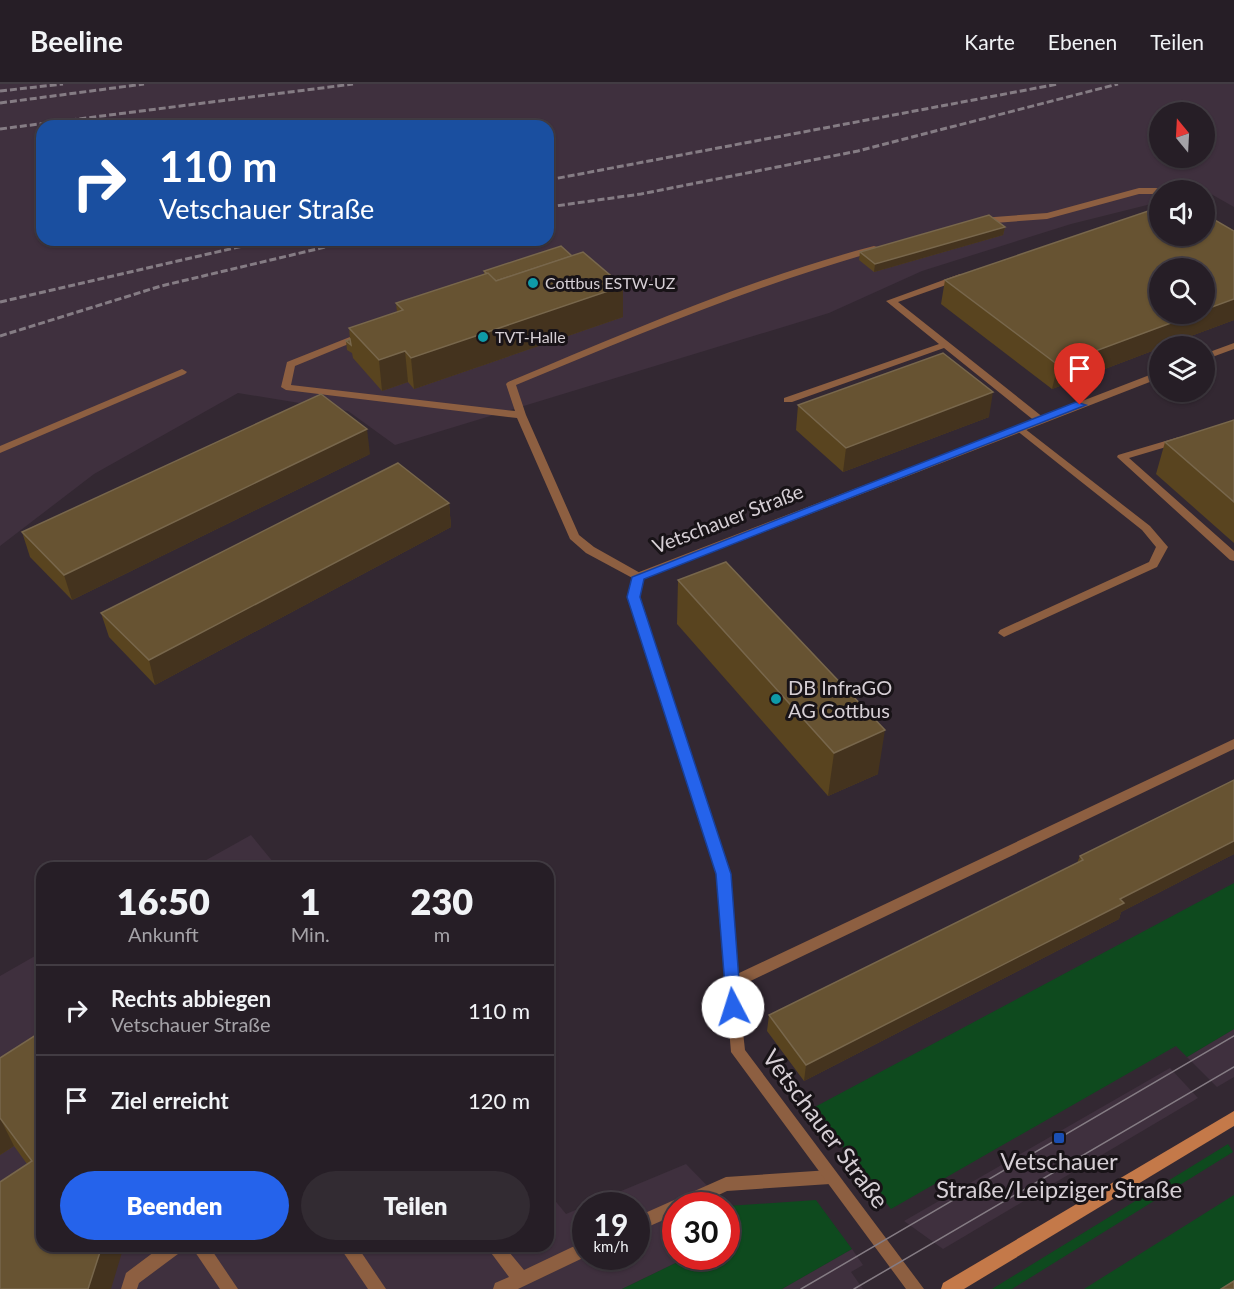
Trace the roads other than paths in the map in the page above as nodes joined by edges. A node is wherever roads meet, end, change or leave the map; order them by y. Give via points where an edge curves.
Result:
1 (1149, 191) edge
2 (972, 224) edge
3 (1215, 224) edge
4 (1234, 235) edge
5 (883, 246) edge
6 (969, 274) edge
7 (374, 330) edge
8 (947, 344) junction
9 (1234, 346) edge
10 (1215, 353) edge
11 (182, 372) dead end
12 (1149, 378) edge
13 (788, 400) dead end
14 (521, 415) junction
15 (1040, 420) junction
16 (1020, 428) junction
17 (1189, 437) edge
18 (0, 450) edge
19 (1234, 557) edge
20 (638, 577) junction
21 (1004, 633) dead end
22 (1234, 744) edge
23 (731, 984) junction
24 (1234, 1118) edge
25 (830, 1176) junction
26 (709, 1192) edge
27 (168, 1252) edge
28 (203, 1252) edge
29 (351, 1252) edge
30 (499, 1252) edge
31 (572, 1255) edge
32 (521, 1279) junction
33 (129, 1289) edge
34 (230, 1289) edge
35 (378, 1289) edge
36 (501, 1289) edge
37 (916, 1289) edge
38 (949, 1289) edge

1 - 2 street via 1047,216
3 - 4 street
5 - 14 street via 817,263 714,300 511,384
6 - 8 street via 891,301
7 - 14 street via 290,364 286,387
8 - 13 street
8 - 15 street
9 - 10 street
11 - 18 street
12 - 15 street, Vetschauer Straße
14 - 20 street via 574,537
15 - 16 street, Vetschauer Straße
16 - 20 street, Vetschauer Straße
16 - 21 street via 1146,528 1162,547 1153,564
17 - 19 street via 1122,457
20 - 23 street, Vetschauer Straße via 634,597 723,874
22 - 23 street
23 - 25 street, Vetschauer Straße via 738,1052
24 - 38 street
25 - 26 street via 726,1184
25 - 37 street, Vetschauer Straße
27 - 33 street via 132,1278
28 - 34 street
29 - 35 street
30 - 32 street
31 - 32 street
32 - 36 street

